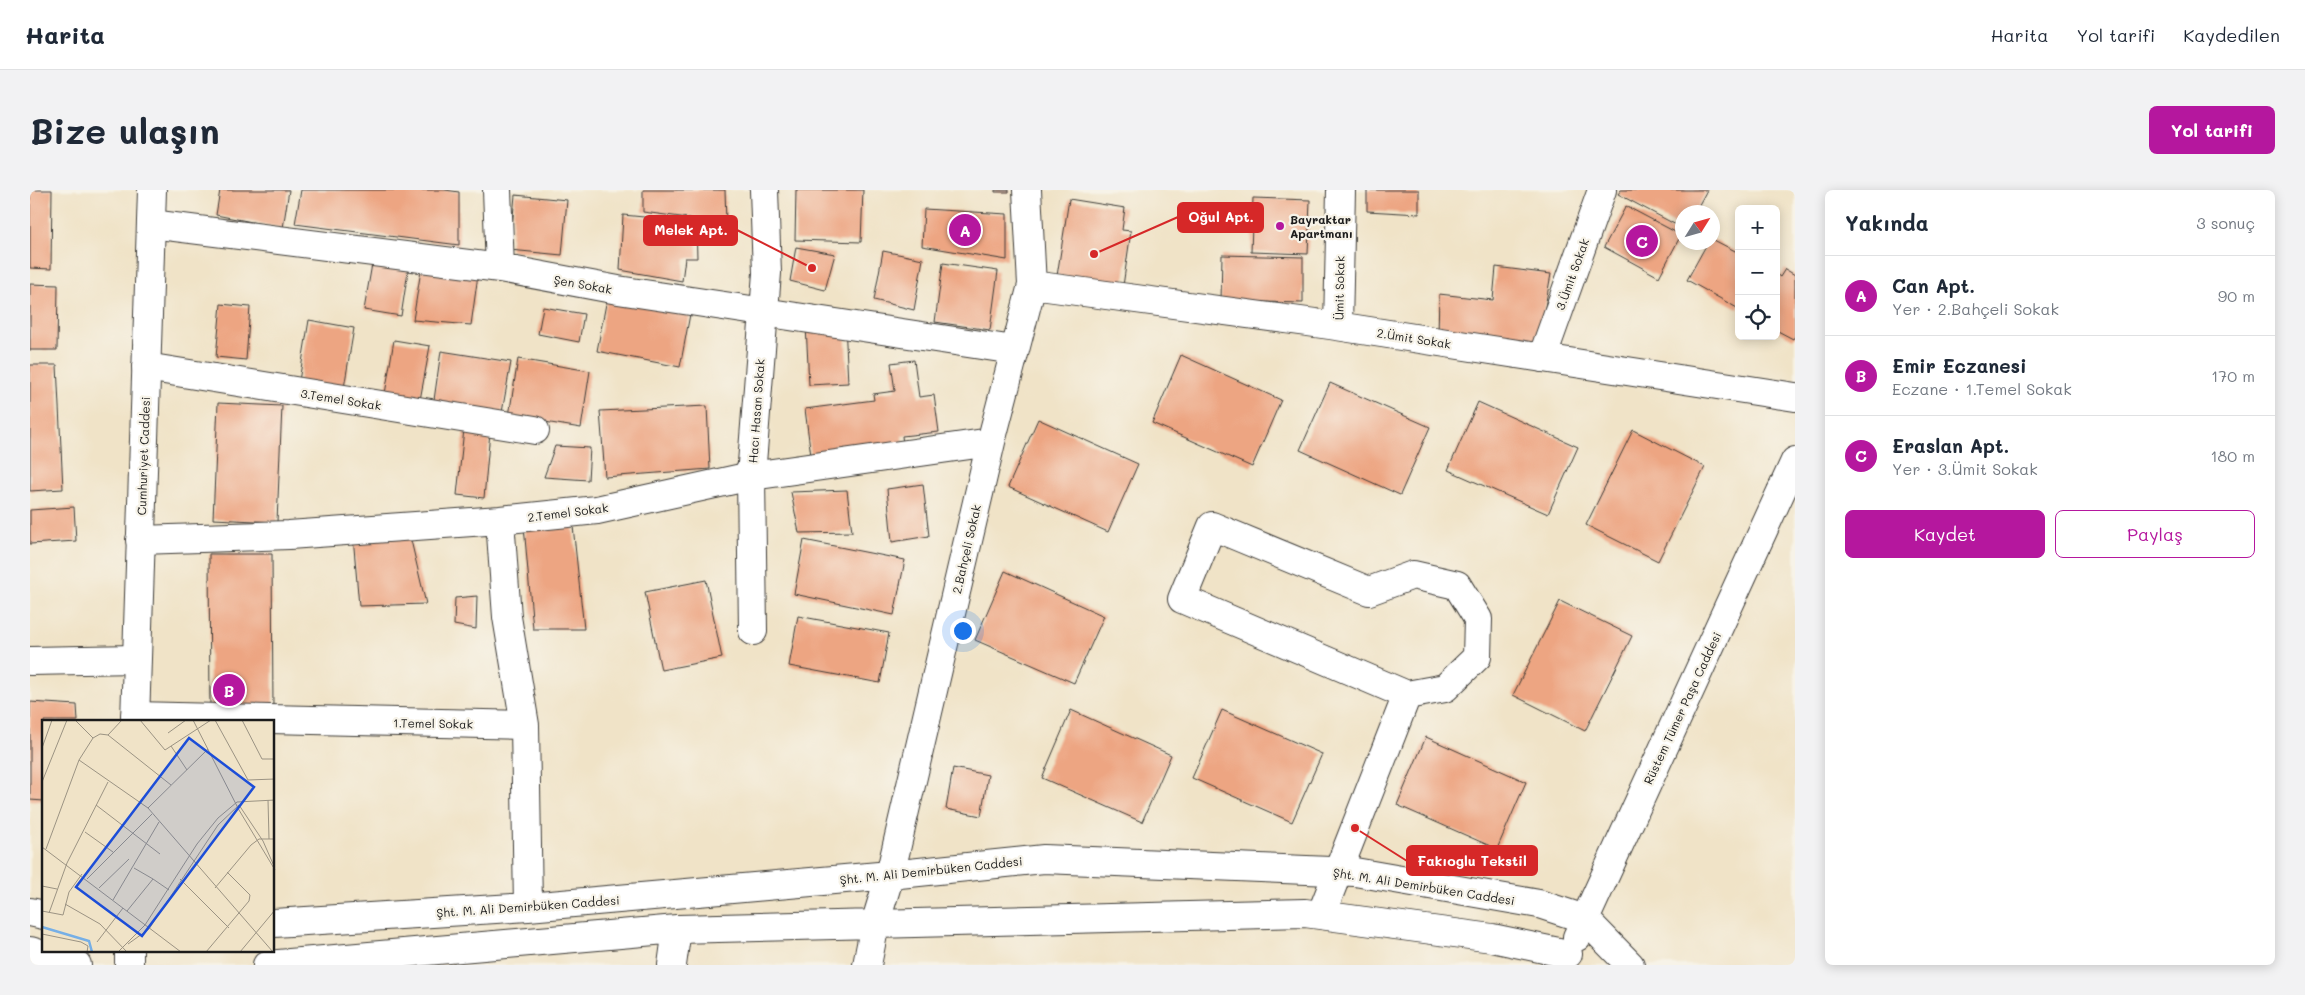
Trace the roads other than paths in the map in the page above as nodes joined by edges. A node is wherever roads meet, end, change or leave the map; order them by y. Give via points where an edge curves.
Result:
1 (152, 190) edge
2 (497, 190) edge
3 (764, 190) edge
4 (1027, 190) edge
5 (1341, 190) edge
6 (1602, 190) edge
7 (151, 224) junction
8 (500, 268) junction
9 (1032, 285) junction
10 (763, 312) junction
11 (1338, 326) junction
12 (1014, 350) junction
13 (1542, 358) junction
14 (146, 367) junction
15 (1795, 397) edge
16 (536, 430) dead end
17 (992, 442) junction
18 (1795, 461) edge
19 (751, 476) junction
20 (500, 520) junction
21 (140, 540) junction
22 (752, 631) dead end
23 (136, 659) junction
24 (30, 661) edge
25 (1407, 696) junction
26 (135, 719) edge
27 (200, 720) edge
28 (275, 721) edge
29 (525, 725) junction
30 (1338, 871) junction
31 (890, 875) junction
32 (528, 907) junction
33 (1321, 915) junction
34 (1585, 919) junction
35 (275, 923) edge
36 (875, 924) junction
37 (677, 930) junction
38 (30, 951) edge
39 (129, 952) edge
40 (1564, 961) edge
41 (77, 965) edge
42 (129, 965) edge
43 (267, 965) edge
44 (672, 965) edge
45 (867, 965) edge
46 (1630, 965) edge

1 - 7 street, Cumhuriyet Caddesi
2 - 8 street
3 - 10 street, Hacı Hasan Sokak via 767,273
4 - 9 street, 2.Bahçeli Sokak
5 - 11 street, Ümit Sokak
6 - 13 street, 3.Ümit Sokak
7 - 8 street, Şen Sokak
7 - 14 street, Cumhuriyet Caddesi
8 - 10 street, Şen Sokak
9 - 11 street, 2.Ümit Sokak
9 - 12 street, 2.Bahçeli Sokak
10 - 12 street, Şen Sokak
10 - 19 street, Hacı Hasan Sokak
11 - 13 street, 2.Ümit Sokak
12 - 17 street, 2.Bahçeli Sokak
13 - 15 street, 2.Ümit Sokak
14 - 16 street, 3.Temel Sokak
14 - 21 street, Cumhuriyet Caddesi
17 - 19 street, 2.Temel Sokak
17 - 31 street, 2.Bahçeli Sokak
18 - 34 street, Rüstem Tümer Paşa Caddesi
19 - 20 street, 2.Temel Sokak via 597,510
19 - 22 street, Hacı Hasan Sokak
20 - 21 street, 2.Temel Sokak via 289,535
20 - 29 street via 507,617
21 - 23 street, Cumhuriyet Caddesi
23 - 24 street
23 - 26 street, Cumhuriyet Caddesi
25 - 25 street via 1445,688 1477,657 1478,619 1457,585 1413,575 1369,591 1212,526 1182,599
25 - 30 street
26 - 27 street, 1.Temel Sokak
28 - 29 street, 1.Temel Sokak
29 - 32 street
30 - 31 street, Şht. M. Ali Demirbüken Caddesi via 1044,859
30 - 33 street
30 - 34 street, Şht. M. Ali Demirbüken Caddesi via 1539,904
31 - 32 street, Şht. M. Ali Demirbüken Caddesi
31 - 36 street, 2.Bahçeli Sokak
32 - 35 street, Şht. M. Ali Demirbüken Caddesi
33 - 36 street via 1304,912
33 - 40 street via 1492,938
34 - 40 street, Rüstem Tümer Paşa Caddesi
34 - 46 street
36 - 37 street
36 - 45 street, 2.Bahçeli Sokak
37 - 43 street
37 - 44 street
38 - 41 street
39 - 42 street

